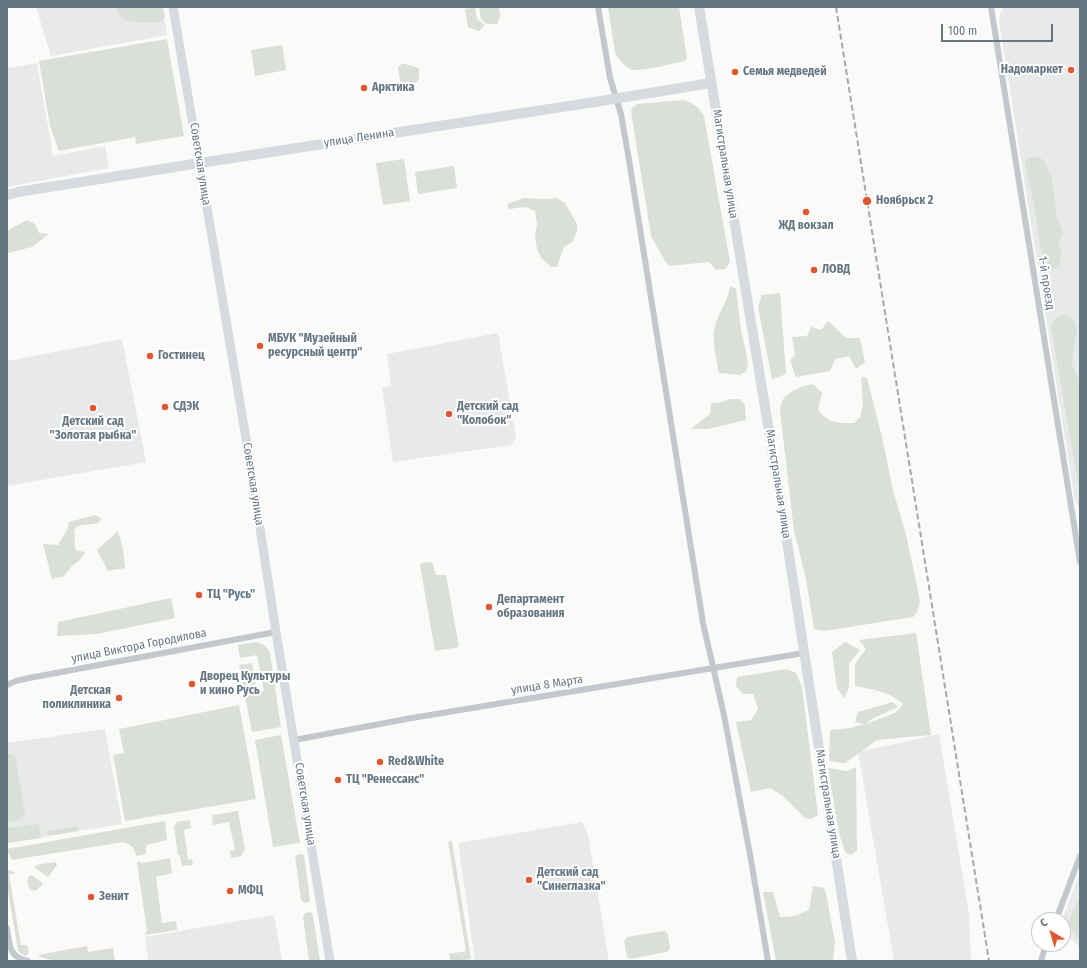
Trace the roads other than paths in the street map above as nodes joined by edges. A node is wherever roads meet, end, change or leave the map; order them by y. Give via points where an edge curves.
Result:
1 (173, 7) edge
2 (598, 7) edge
3 (699, 7) edge
4 (991, 7) edge
5 (711, 83) junction
6 (616, 99) junction
7 (200, 163) junction
8 (7, 195) edge
9 (1080, 515) edge
10 (1073, 516) junction
11 (1080, 562) edge
12 (276, 632) junction
13 (804, 653) junction
14 (714, 668) junction
15 (7, 685) edge
16 (294, 740) junction
17 (1080, 856) edge
18 (1059, 912) edge
19 (7, 928) edge
20 (28, 961) edge
21 (330, 961) edge
22 (768, 961) edge
23 (852, 961) edge

1 - 7 main road, Советская улица
2 - 6 street
3 - 5 main road, Магистральная улица
4 - 10 street, 1-й проезд
5 - 6 main road, улица Ленина
5 - 13 main road, Магистральная улица
6 - 7 main road, улица Ленина
6 - 14 street via 629,160 703,623
7 - 8 main road, улица Ленина
7 - 12 main road, Советская улица
9 - 10 street
10 - 11 street, 1-й проезд
12 - 15 street, улица Виктора Городилова via 29,678
12 - 16 main road, Советская улица
13 - 14 street, улица 8 Марта
13 - 23 main road, Магистральная улица
14 - 16 street, улица 8 Марта
14 - 22 street
16 - 21 main road, Советская улица
17 - 18 street
19 - 20 street via 12,952 20,960

